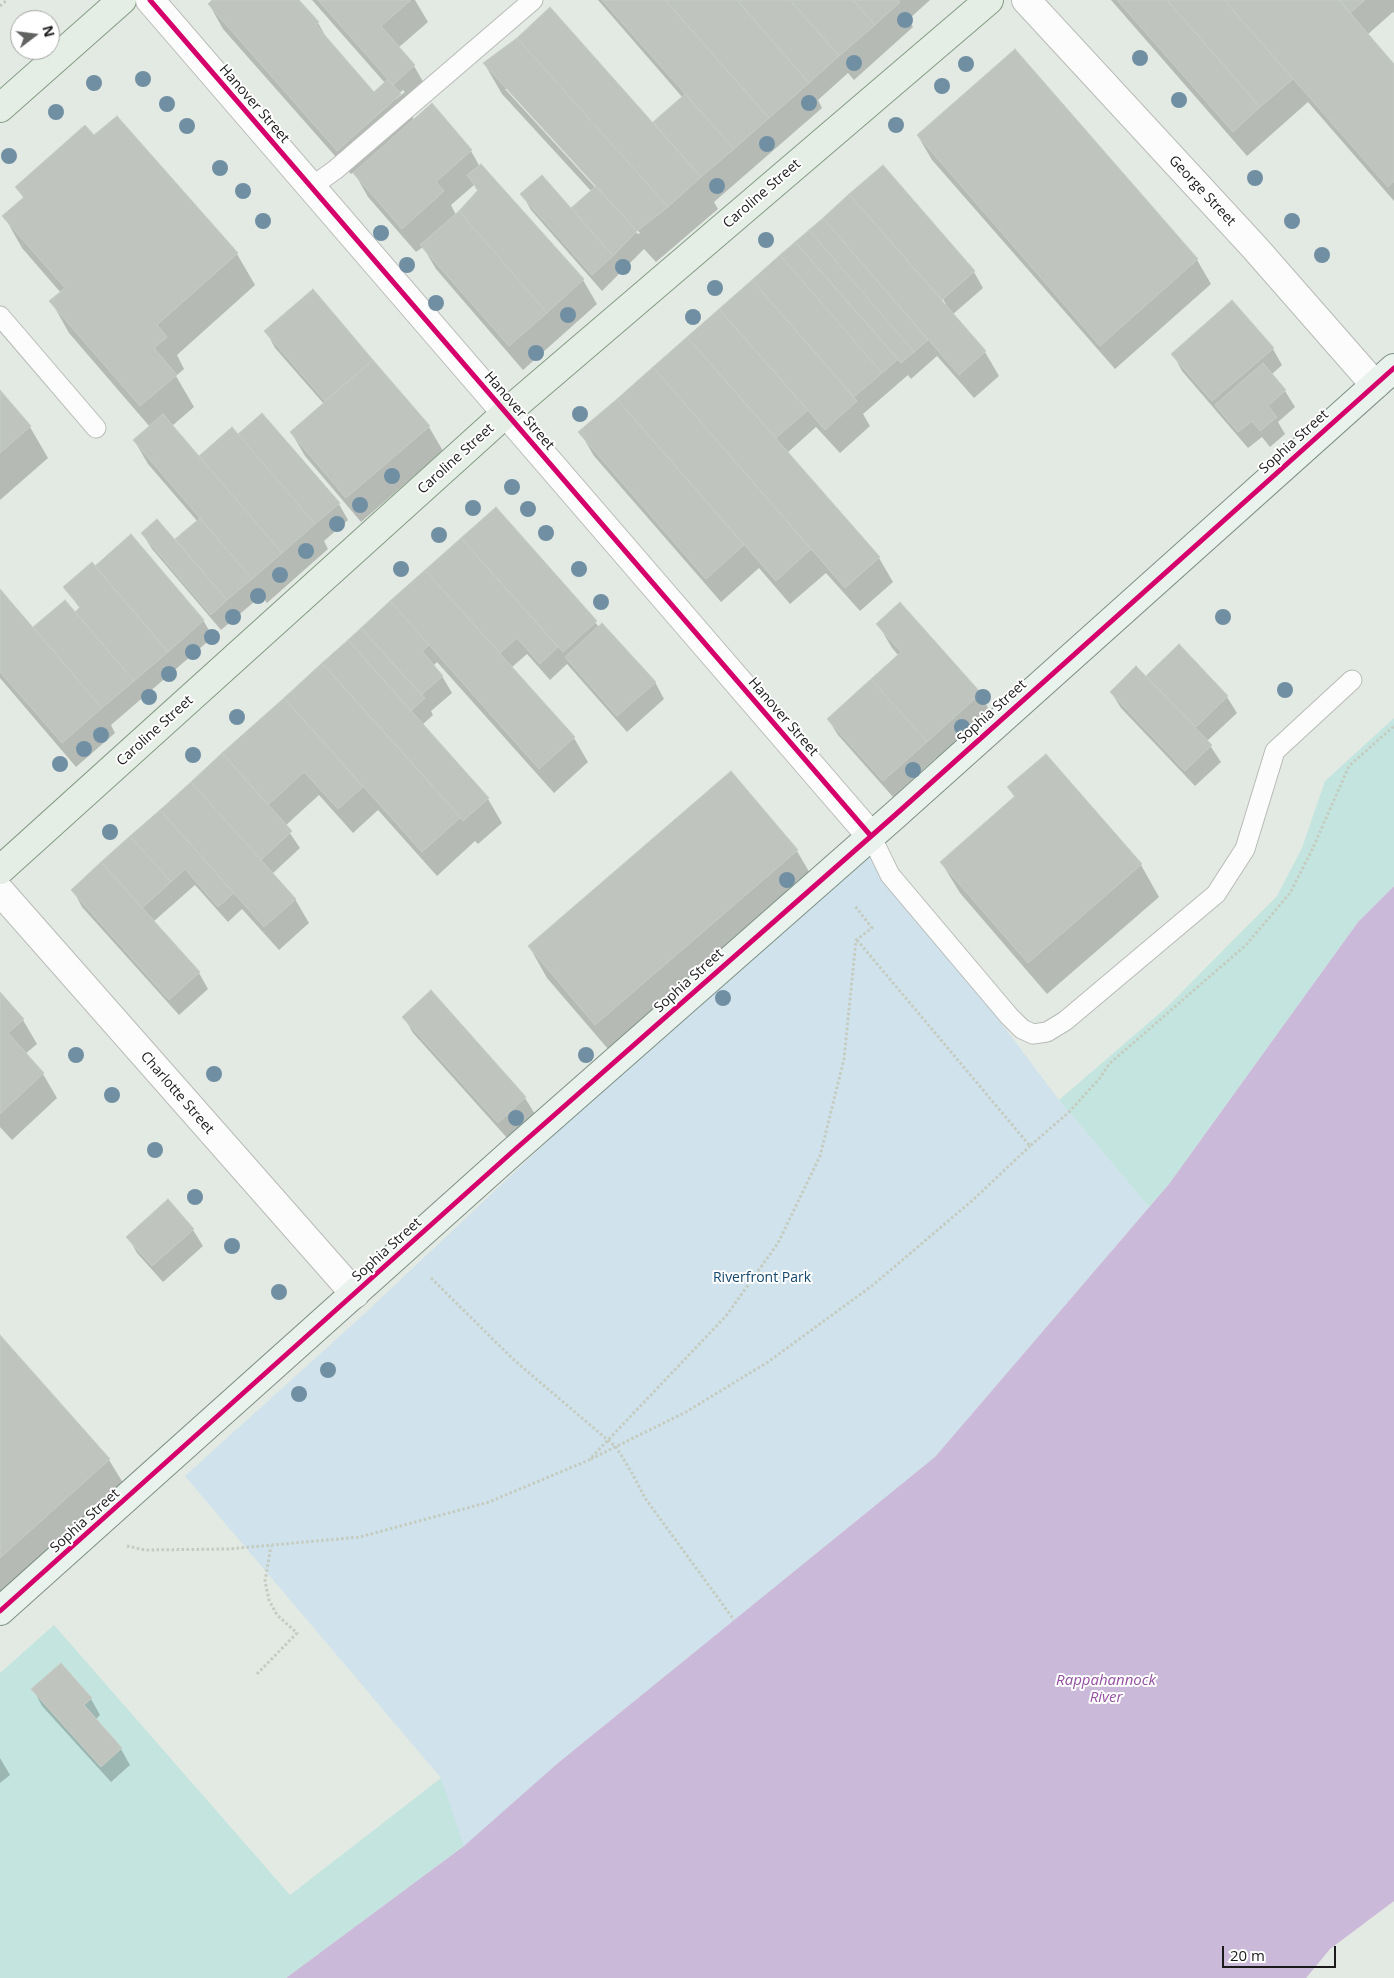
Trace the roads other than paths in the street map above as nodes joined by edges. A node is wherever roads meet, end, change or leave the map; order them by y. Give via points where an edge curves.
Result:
1 (122, 0) edge
2 (150, 0) edge
3 (533, 0) edge
4 (988, 0) edge
5 (1026, 0) edge
6 (0, 108) edge
7 (311, 187) junction
8 (0, 316) edge
9 (1384, 376) edge
10 (506, 414) junction
11 (96, 428) dead end
12 (1352, 680) dead end
13 (871, 836) junction
14 (0, 870) edge
15 (0, 891) edge
16 (355, 1294) junction
17 (0, 1612) edge

1 - 6 main road
2 - 7 street, Hanover Street
3 - 7 lane
4 - 10 main road, Caroline Street
5 - 9 street, George Street via 1255,248
7 - 10 street, Hanover Street
8 - 11 lane
9 - 13 main road, Sophia Street
10 - 13 street, Hanover Street
10 - 14 main road, Caroline Street
12 - 13 lane via 1275,751 1245,849 1216,894 1065,1021 1047,1032 1034,1034 1022,1029 1009,1016 890,876
13 - 16 main road, Sophia Street
15 - 16 street, Charlotte Street
16 - 17 main road, Sophia Street

